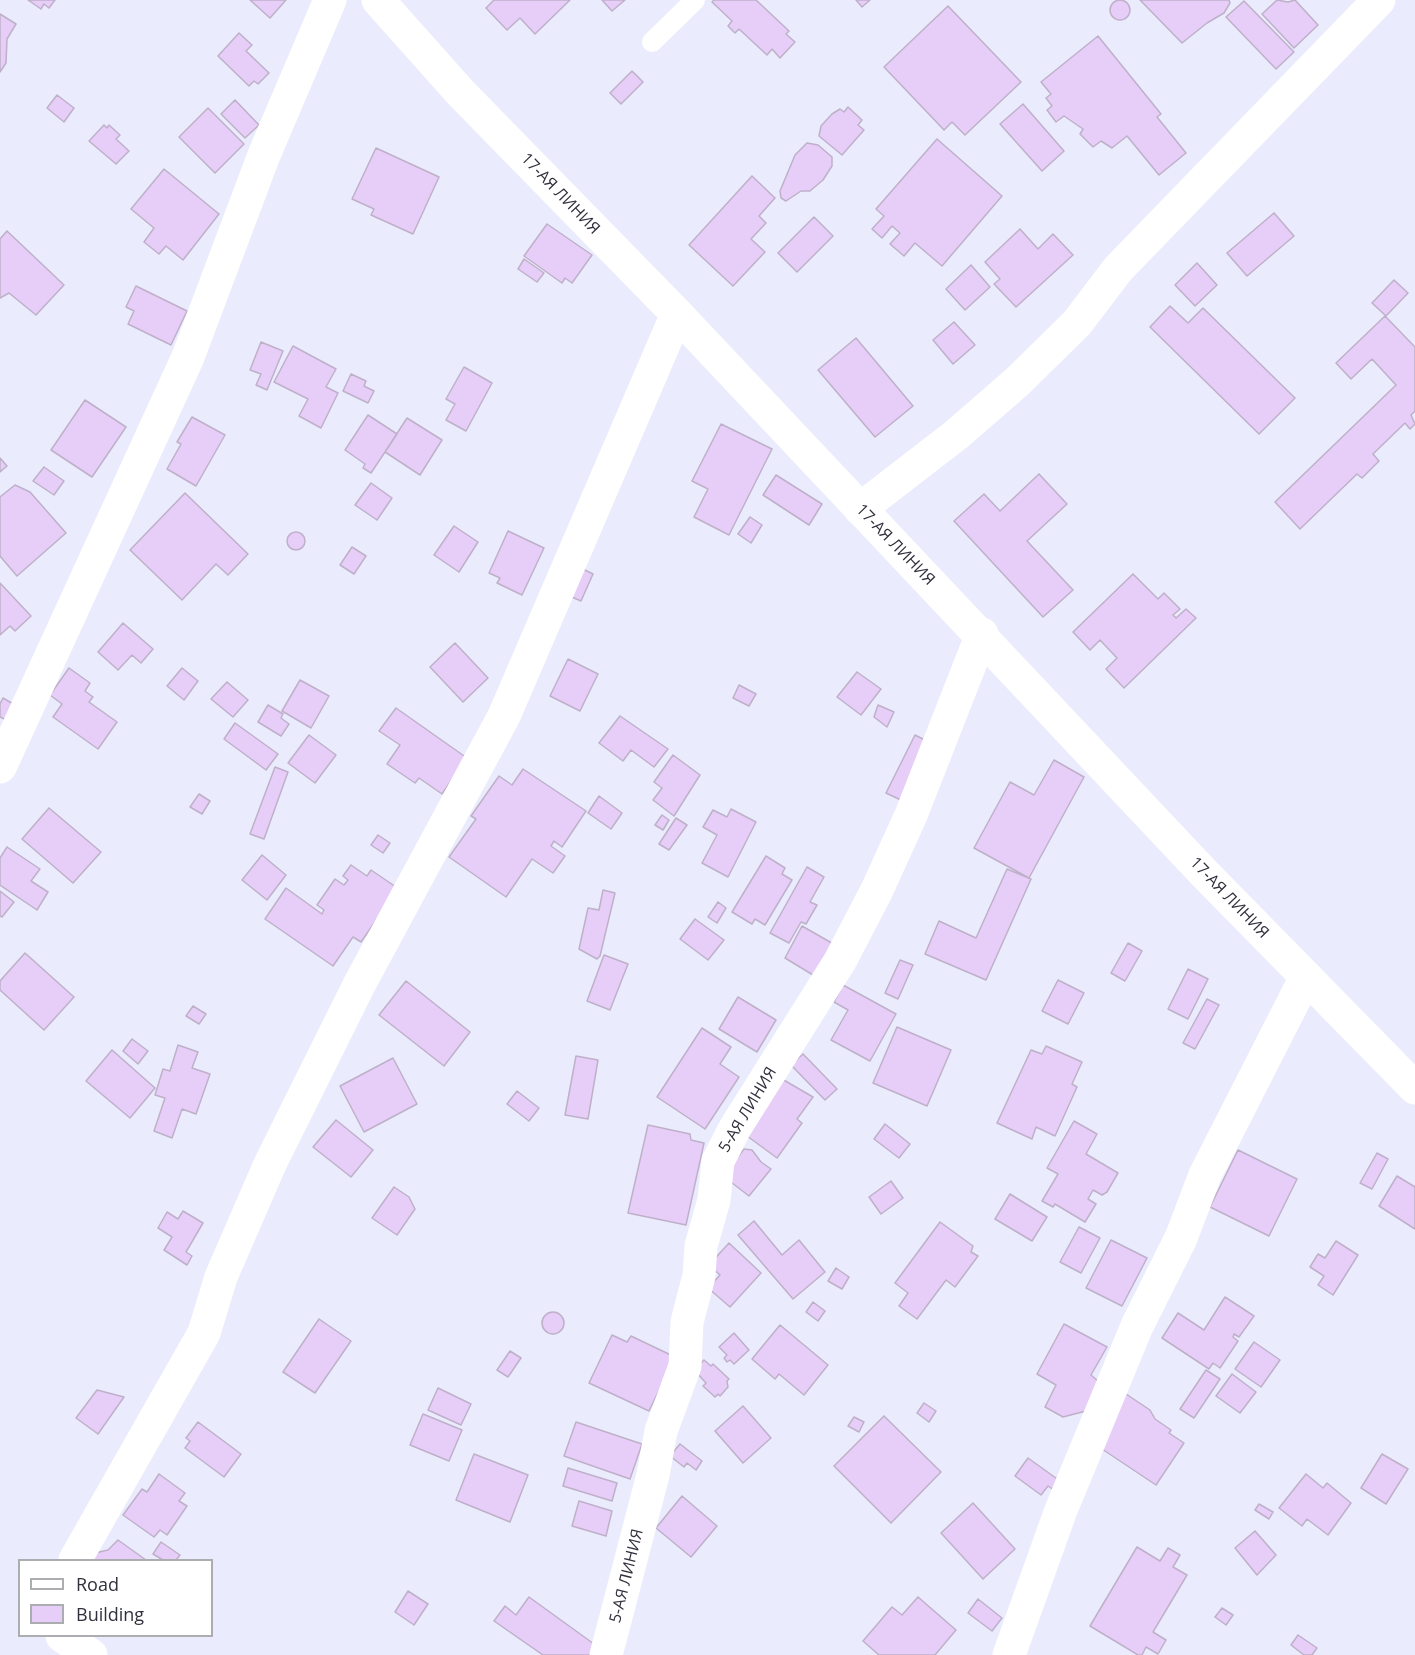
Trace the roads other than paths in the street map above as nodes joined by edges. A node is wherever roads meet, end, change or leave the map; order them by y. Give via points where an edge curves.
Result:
1 (330, 0) edge
2 (378, 0) edge
3 (695, 0) edge
4 (1379, 0) edge
5 (652, 42) dead end
6 (677, 314) junction
7 (860, 509) junction
8 (982, 634) junction
9 (0, 767) edge
10 (1306, 977) junction
11 (1415, 1088) edge
12 (76, 1559) edge
13 (65, 1637) edge
14 (91, 1655) edge
15 (606, 1655) edge
16 (1009, 1655) edge

1 - 9 street via 264,155 188,357
2 - 6 street, 17-АЯ ЛИНИЯ via 460,92
3 - 5 lane
4 - 7 street via 1118,269 1077,323 1018,381
6 - 7 street, 17-АЯ ЛИНИЯ
6 - 12 street via 504,716 359,985 270,1164 221,1277 204,1333
7 - 8 street, 17-АЯ ЛИНИЯ
8 - 10 street, 17-АЯ ЛИНИЯ
8 - 15 street, 5-АЯ ЛИНИЯ via 912,815 872,900 840,961 718,1161 714,1200 687,1322 685,1366 661,1431 654,1475
10 - 11 street, 17-АЯ ЛИНИЯ
10 - 16 street via 1206,1175 1181,1238 1137,1326 1061,1510
13 - 14 street

